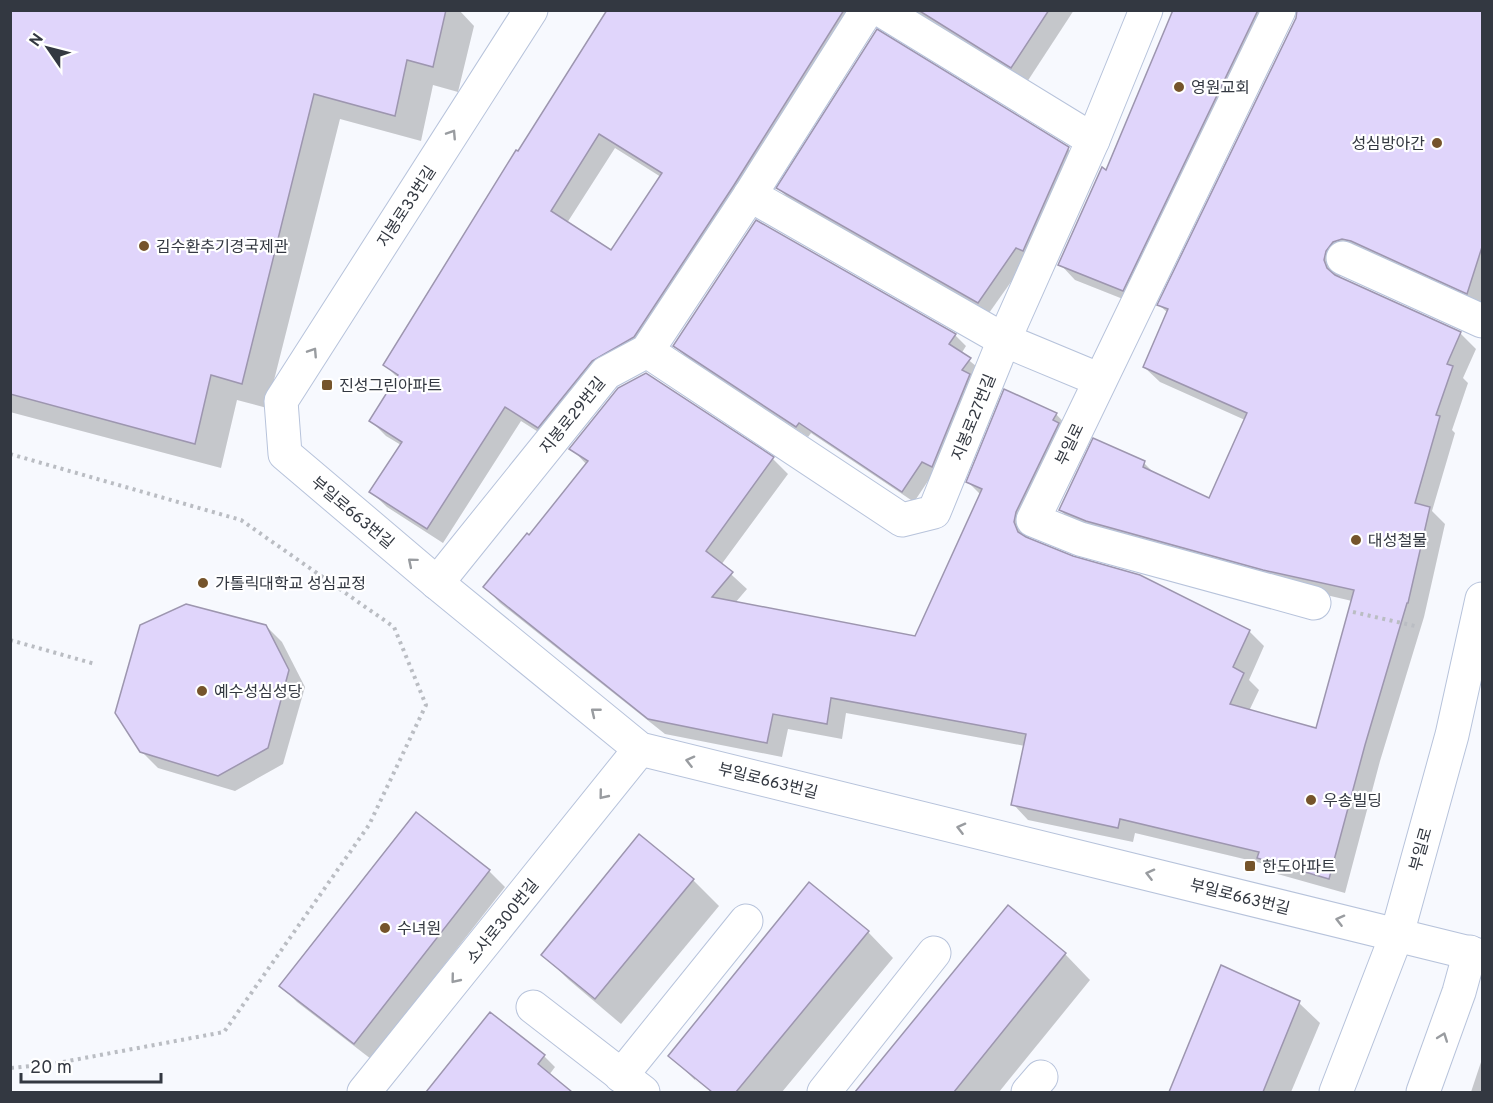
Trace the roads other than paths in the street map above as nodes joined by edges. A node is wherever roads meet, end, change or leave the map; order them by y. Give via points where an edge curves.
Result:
1 (531, 10) edge
2 (867, 10) edge
3 (881, 10) edge
4 (1146, 10) edge
5 (1279, 10) edge
6 (1093, 140) junction
7 (750, 195) junction
8 (1343, 258) dead end
9 (1482, 321) edge
10 (1004, 340) junction
11 (647, 351) junction
12 (1100, 380) junction
13 (281, 401) joint
14 (437, 583) junction
15 (1482, 599) edge
16 (1314, 603) road end
17 (640, 749) junction
18 (746, 921) dead end
19 (1396, 934) junction
20 (934, 953) dead end
21 (1476, 954) edge
22 (533, 1007) dead end
23 (632, 1084) edge
24 (363, 1092) edge
25 (824, 1092) edge
26 (1336, 1092) edge
27 (1423, 1092) edge

13 -> 1 street, 지봉로33번길
2 - 7 street, 지봉로29번길
3 - 6 street
4 - 6 street, 지봉로27번길
5 - 12 street, 부일로
6 - 10 street, 지봉로27번길
7 - 10 street
7 - 11 street, 지봉로29번길
8 - 9 street
10 - 11 street, 지봉로27번길 via 934,512 902,520
10 - 12 street
11 - 14 street, 지봉로29번길 via 606,373
12 - 16 street, 부일로 via 1033,520 1080,539
14 -> 13 street, 부일로663번길 via 285,454
17 -> 14 street, 부일로663번길
15 - 19 street, 부일로 via 1452,735
19 -> 17 street, 부일로663번길
17 -> 24 street, 소사로300번길
18 - 23 street
19 - 21 street, 부일로663번길
19 - 26 street, 부일로
20 - 25 street
27 -> 21 street
22 - 23 street

